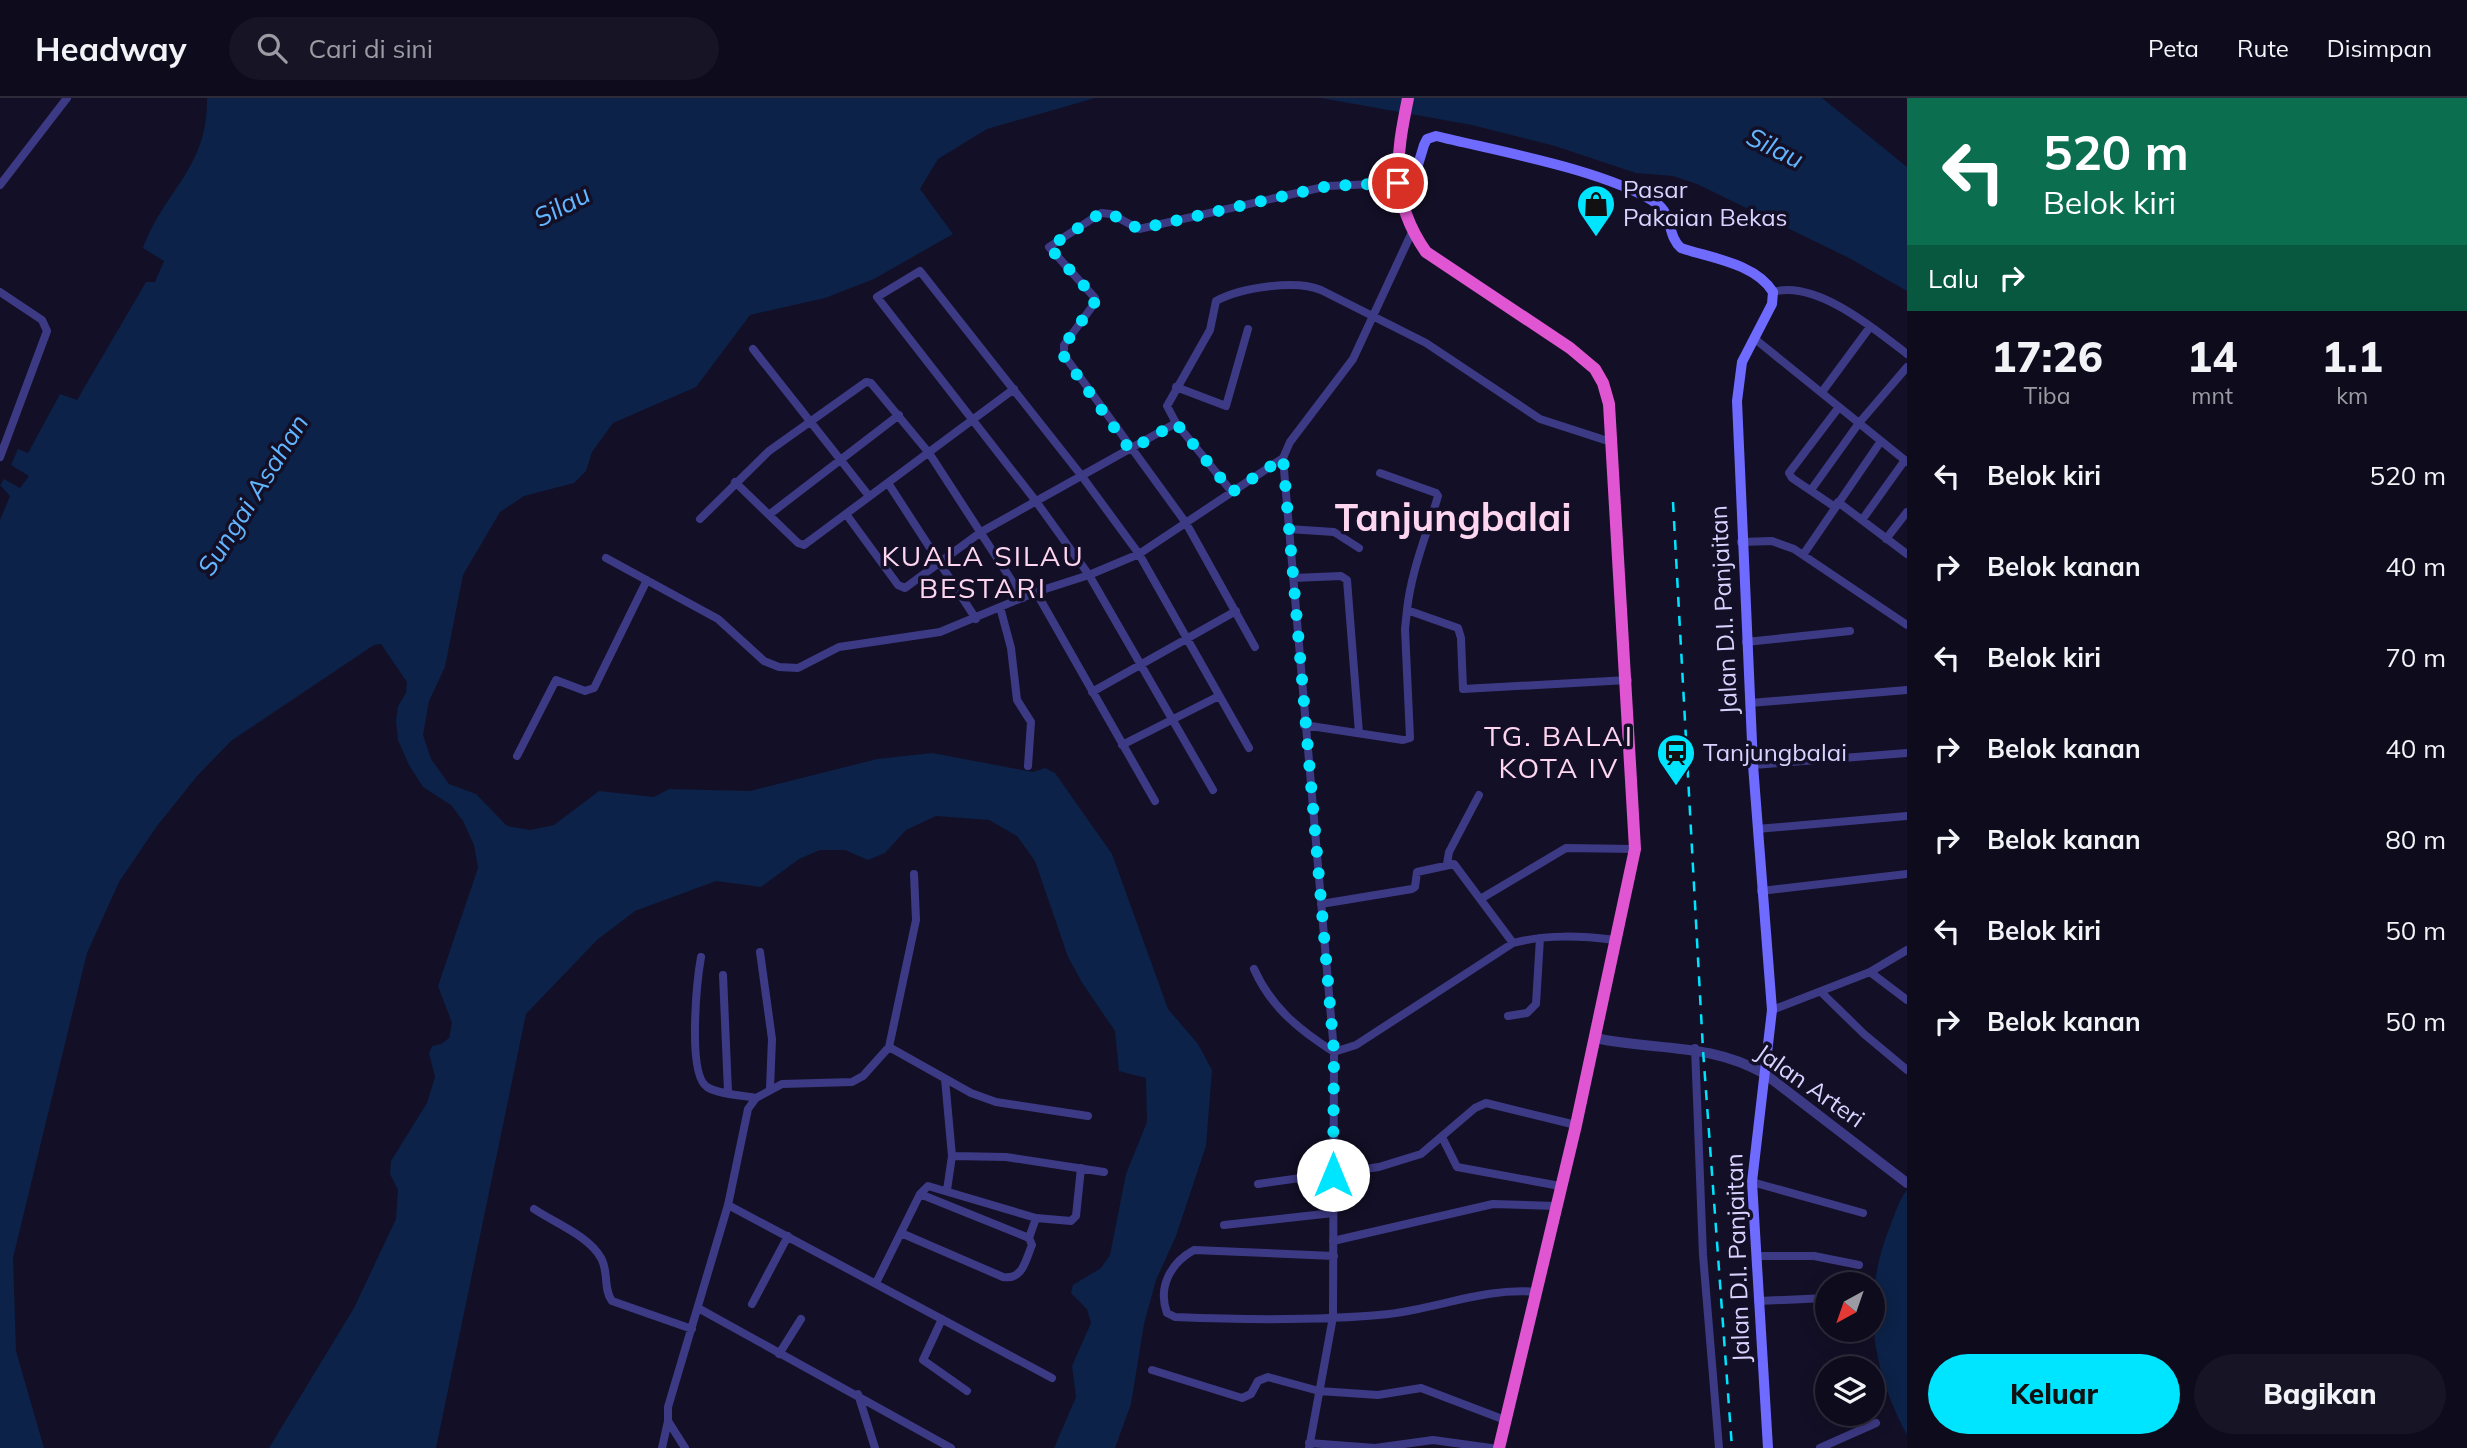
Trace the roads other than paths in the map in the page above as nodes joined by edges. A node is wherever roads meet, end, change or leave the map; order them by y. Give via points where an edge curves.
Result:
1 (67, 98) edge
2 (1408, 98) edge
3 (1398, 183) junction
4 (0, 185) edge
5 (1404, 211) junction
6 (1412, 232) junction
7 (0, 292) edge
8 (1773, 292) junction
9 (1373, 316) junction
10 (1870, 327) junction
11 (1248, 329) dead end
12 (1755, 339) junction
13 (753, 349) dead end
14 (1907, 354) edge
15 (1907, 367) edge
16 (1176, 387) junction
17 (1014, 389) junction
18 (1822, 392) junction
19 (1839, 407) junction
20 (899, 415) junction
21 (809, 421) junction
22 (973, 421) junction
23 (1176, 423) junction
24 (1859, 423) junction
25 (1881, 441) junction
26 (1611, 442) junction
27 (1130, 450) junction
28 (929, 453) junction
29 (0, 457) edge
30 (1283, 458) junction
31 (839, 459) junction
32 (1906, 461) edge
33 (1380, 473) dead end
34 (1081, 475) junction
35 (735, 482) junction
36 (888, 483) junction
37 (1811, 490) junction
38 (1232, 492) junction
39 (869, 496) junction
40 (1035, 500) junction
41 (1837, 504) junction
42 (1907, 512) edge
43 (770, 514) junction
44 (846, 514) junction
45 (700, 519) dead end
46 (1862, 520) junction
47 (1186, 523) junction
48 (1288, 529) junction
49 (981, 532) junction
50 (1886, 538) junction
51 (1741, 542) junction
52 (1359, 548) dead end
53 (1139, 554) junction
54 (1803, 555) junction
55 (1907, 555) edge
56 (606, 558) dead end
57 (941, 563) junction
58 (1089, 576) junction
59 (1293, 578) junction
60 (647, 580) junction
61 (1037, 592) junction
62 (1023, 598) junction
63 (1000, 607) junction
64 (1407, 610) junction
65 (1236, 611) junction
66 (976, 619) junction
67 (1907, 625) edge
68 (1850, 631) dead end
69 (1189, 638) junction
70 (1746, 642) junction
71 (1255, 647) dead end
72 (1141, 665) junction
73 (1628, 680) junction
74 (1907, 690) edge
75 (1092, 692) junction
76 (1219, 696) junction
77 (1750, 703) junction
78 (1172, 720) junction
79 (1304, 725) junction
80 (1359, 733) junction
81 (1122, 745) junction
82 (1249, 748) dead end
83 (1907, 753) edge
84 (517, 756) dead end
85 (1753, 765) junction
86 (1028, 766) dead end
87 (1213, 790) dead end
88 (1479, 795) dead end
89 (1155, 801) dead end
90 (1907, 816) edge
91 (1757, 829) junction
92 (1635, 849) junction
93 (1447, 864) junction
94 (914, 874) dead end
95 (1907, 874) edge
96 (1761, 891) junction
97 (1482, 898) junction
98 (1321, 904) junction
99 (1540, 938) junction
100 (1616, 940) junction
101 (1513, 943) junction
102 (1907, 950) edge
103 (760, 953) dead end
104 (701, 957) dead end
105 (1254, 970) dead end
106 (1870, 972) junction
107 (723, 975) dead end
108 (1821, 992) junction
109 (1907, 1000) edge
110 (1772, 1010) junction
111 (1508, 1016) dead end
112 (1595, 1038) junction
113 (889, 1047) junction
114 (1695, 1048) junction
115 (1334, 1052) junction
116 (1907, 1070) edge
117 (1765, 1074) junction
118 (945, 1079) junction
119 (771, 1088) junction
120 (728, 1092) junction
121 (756, 1098) junction
122 (1087, 1116) dead end
123 (1576, 1125) junction
124 (1442, 1137) junction
125 (952, 1156) junction
126 (1081, 1168) junction
127 (1104, 1172) dead end
128 (1333, 1175) junction
129 (1752, 1182) junction
130 (1907, 1183) edge
131 (1258, 1184) dead end
132 (1560, 1186) junction
133 (947, 1190) junction
134 (920, 1194) junction
135 (728, 1205) junction
136 (1556, 1206) junction
137 (534, 1209) dead end
138 (1333, 1213) junction
139 (1863, 1213) dead end
140 (1037, 1218) junction
141 (1224, 1225) dead end
142 (901, 1233) junction
143 (788, 1236) junction
144 (1030, 1238) junction
145 (1333, 1241) junction
146 (1334, 1256) junction
147 (1756, 1256) junction
148 (1859, 1265) dead end
149 (876, 1283) junction
150 (1537, 1292) junction
151 (1815, 1299) edge
152 (1758, 1301) junction
153 (752, 1304) dead end
154 (698, 1308) junction
155 (1333, 1317) junction
156 (801, 1319) dead end
157 (942, 1319) junction
158 (692, 1329) junction
159 (779, 1354) junction
160 (1152, 1370) dead end
161 (1052, 1378) dead end
162 (967, 1391) dead end
163 (1319, 1391) junction
164 (858, 1394) junction
165 (1506, 1420) junction
166 (668, 1421) junction
167 (1869, 1426) edge
168 (1309, 1445) edge
169 (662, 1448) edge
170 (685, 1448) edge
171 (875, 1448) edge
172 (951, 1448) edge
173 (1492, 1448) edge
174 (1499, 1448) edge
175 (1719, 1448) edge
176 (1768, 1448) edge
177 (1821, 1448) edge

1 - 4 street
2 - 3 highway via 1397,153
3 - 5 highway
3 - 27 street via 1328,186 1139,229 1101,213 1049,246 1095,298 1062,348 1063,355
5 - 6 highway
5 - 8 main road via 1424,145 1436,136 1632,190 1663,209 1681,248 1732,264 1759,278
6 - 9 street
6 - 26 highway via 1426,252 1595,369 1609,404
7 - 29 street via 42,320 47,331
8 - 10 street via 1800,291
8 - 12 main road, Jalan D.I. Panjaitan
9 - 16 street via 1308,284 1279,285 1220,299 1214,304 1207,336
9 - 26 street via 1435,349 1527,412
9 - 30 street via 1353,359 1290,442
10 - 14 street
10 - 18 street
11 - 16 street via 1226,406
12 - 18 street
12 - 51 main road, Jalan D.I. Panjaitan via 1742,362 1738,388
13 - 21 street
15 - 24 street
16 - 23 street via 1167,405
17 - 22 street
17 - 22 street via 920,271 877,296
17 - 34 street
18 - 19 street
19 - 24 street
19 - 37 street via 1789,473
20 - 21 street via 866,382
20 - 28 street
20 - 31 street
21 - 31 street
21 - 35 street
22 - 28 street
22 - 40 street
23 - 27 street
23 - 38 street
24 - 25 street
24 - 37 street
25 - 32 street
25 - 41 street
26 - 73 highway
27 - 34 street
27 - 47 street
28 - 36 street
28 - 49 street
30 - 38 street
30 - 48 street
31 - 39 street
31 - 43 street
32 - 46 street
33 - 64 street via 1438,496 1413,572
34 - 40 street
34 - 53 street
35 - 43 street
35 - 45 street
36 - 39 street
36 - 57 street
37 - 41 street
38 - 47 street
39 - 44 street
40 - 49 street
40 - 58 street
41 - 46 street
41 - 54 street
42 - 50 street
43 - 44 street via 804,545
44 - 57 street via 901,587
46 - 50 street
47 - 53 street
47 - 65 street
48 - 52 street via 1334,531
48 - 59 street
49 - 57 street
49 - 62 street
50 - 55 street
51 - 54 street via 1772,541
51 - 70 main road, Jalan D.I. Panjaitan
53 - 58 street
53 - 69 street
54 - 67 street
56 - 60 street
57 - 66 street
58 - 61 street
58 - 72 street
59 - 79 street
59 - 80 street via 1341,576 1347,580
60 - 66 street via 718,619 765,661 789,668 810,664 839,647 917,638
60 - 84 street via 594,688 586,691 556,680
61 - 62 street
61 - 75 street
62 - 63 street
63 - 66 street
63 - 86 street via 1017,700 1031,722
64 - 73 street via 1458,628 1463,689
64 - 80 street via 1410,738
65 - 69 street
65 - 71 street
68 - 70 street
69 - 72 street
69 - 76 street
70 - 77 main road, Jalan D.I. Panjaitan
72 - 75 street
72 - 78 street
73 - 92 highway
74 - 77 street
75 - 81 street
76 - 78 street
76 - 82 street
77 - 85 main road, Jalan D.I. Panjaitan
78 - 81 street
78 - 87 street
79 - 80 street
79 - 98 street
81 - 89 street
83 - 85 street
85 - 91 main road, Jalan D.I. Panjaitan
88 - 93 street
90 - 91 street
91 - 96 main road, Jalan D.I. Panjaitan
92 - 97 street via 1566,848
92 - 100 highway
93 - 97 street via 1454,864
93 - 98 street via 1417,872 1412,889
94 - 113 street via 916,920
95 - 96 street
96 - 110 main road, Jalan D.I. Panjaitan
97 - 101 street
98 - 115 street
99 - 100 street
99 - 101 street
99 - 111 street via 1536,1004 1527,1013
100 - 112 highway
101 - 115 street via 1356,1045
102 - 106 street
103 - 119 street via 771,1027
104 - 120 street via 694,1006 700,1076 706,1086
105 - 115 street via 1266,994 1284,1014
106 - 108 street
106 - 109 street
107 - 120 street
108 - 110 street
108 - 116 street
110 - 117 main road, Jalan D.I. Panjaitan
112 - 114 street, Jalan Arteri via 1628,1045
112 - 123 highway
113 - 118 street
113 - 119 street via 852,1082
114 - 117 street, Jalan Arteri via 1744,1062
114 - 175 street via 1703,1255
115 - 128 street
117 - 129 main road, Jalan D.I. Panjaitan
117 - 130 street, Jalan Arteri
118 - 122 street via 996,1102
118 - 125 street
119 - 121 street
120 - 121 street
121 - 135 street via 741,1131
123 - 124 street via 1486,1104
123 - 132 highway
124 - 128 street via 1421,1154
124 - 132 street via 1457,1167
125 - 126 street via 1002,1157
125 - 133 street
126 - 127 street
126 - 140 street via 1075,1218
128 - 131 street
128 - 138 street
129 - 139 street
129 - 147 main road, Jalan D.I. Panjaitan
132 - 136 highway
133 - 134 street via 932,1185
133 - 140 street
134 - 142 street
134 - 144 street
135 - 143 street
135 - 154 street
136 - 145 street via 1493,1204
136 - 150 highway
137 - 158 street via 587,1242 602,1258 612,1301
138 - 141 street
138 - 145 street
140 - 144 street
142 - 144 street via 1012,1278 1020,1274 1032,1245
142 - 149 street
143 - 149 street
143 - 153 street
145 - 146 street
146 - 155 street
146 - 155 street via 1194,1250 1171,1268 1164,1305 1175,1317
147 - 148 street via 1814,1256
147 - 152 main road, Jalan D.I. Panjaitan
149 - 157 street
150 - 155 street via 1501,1291 1391,1313
150 - 165 highway
151 - 152 street
152 - 176 main road, Jalan D.I. Panjaitan
154 - 158 street
154 - 159 street
155 - 163 street
156 - 159 street
157 - 161 street
157 - 162 street via 923,1360
158 - 166 street via 668,1407
159 - 164 street
160 - 163 street via 1242,1398 1268,1377
163 - 165 street via 1385,1395 1421,1388
163 - 168 street
164 - 171 street
164 - 172 street
165 - 174 highway
166 - 169 street
166 - 170 street
167 - 177 street
168 - 173 street via 1375,1448 1433,1440

